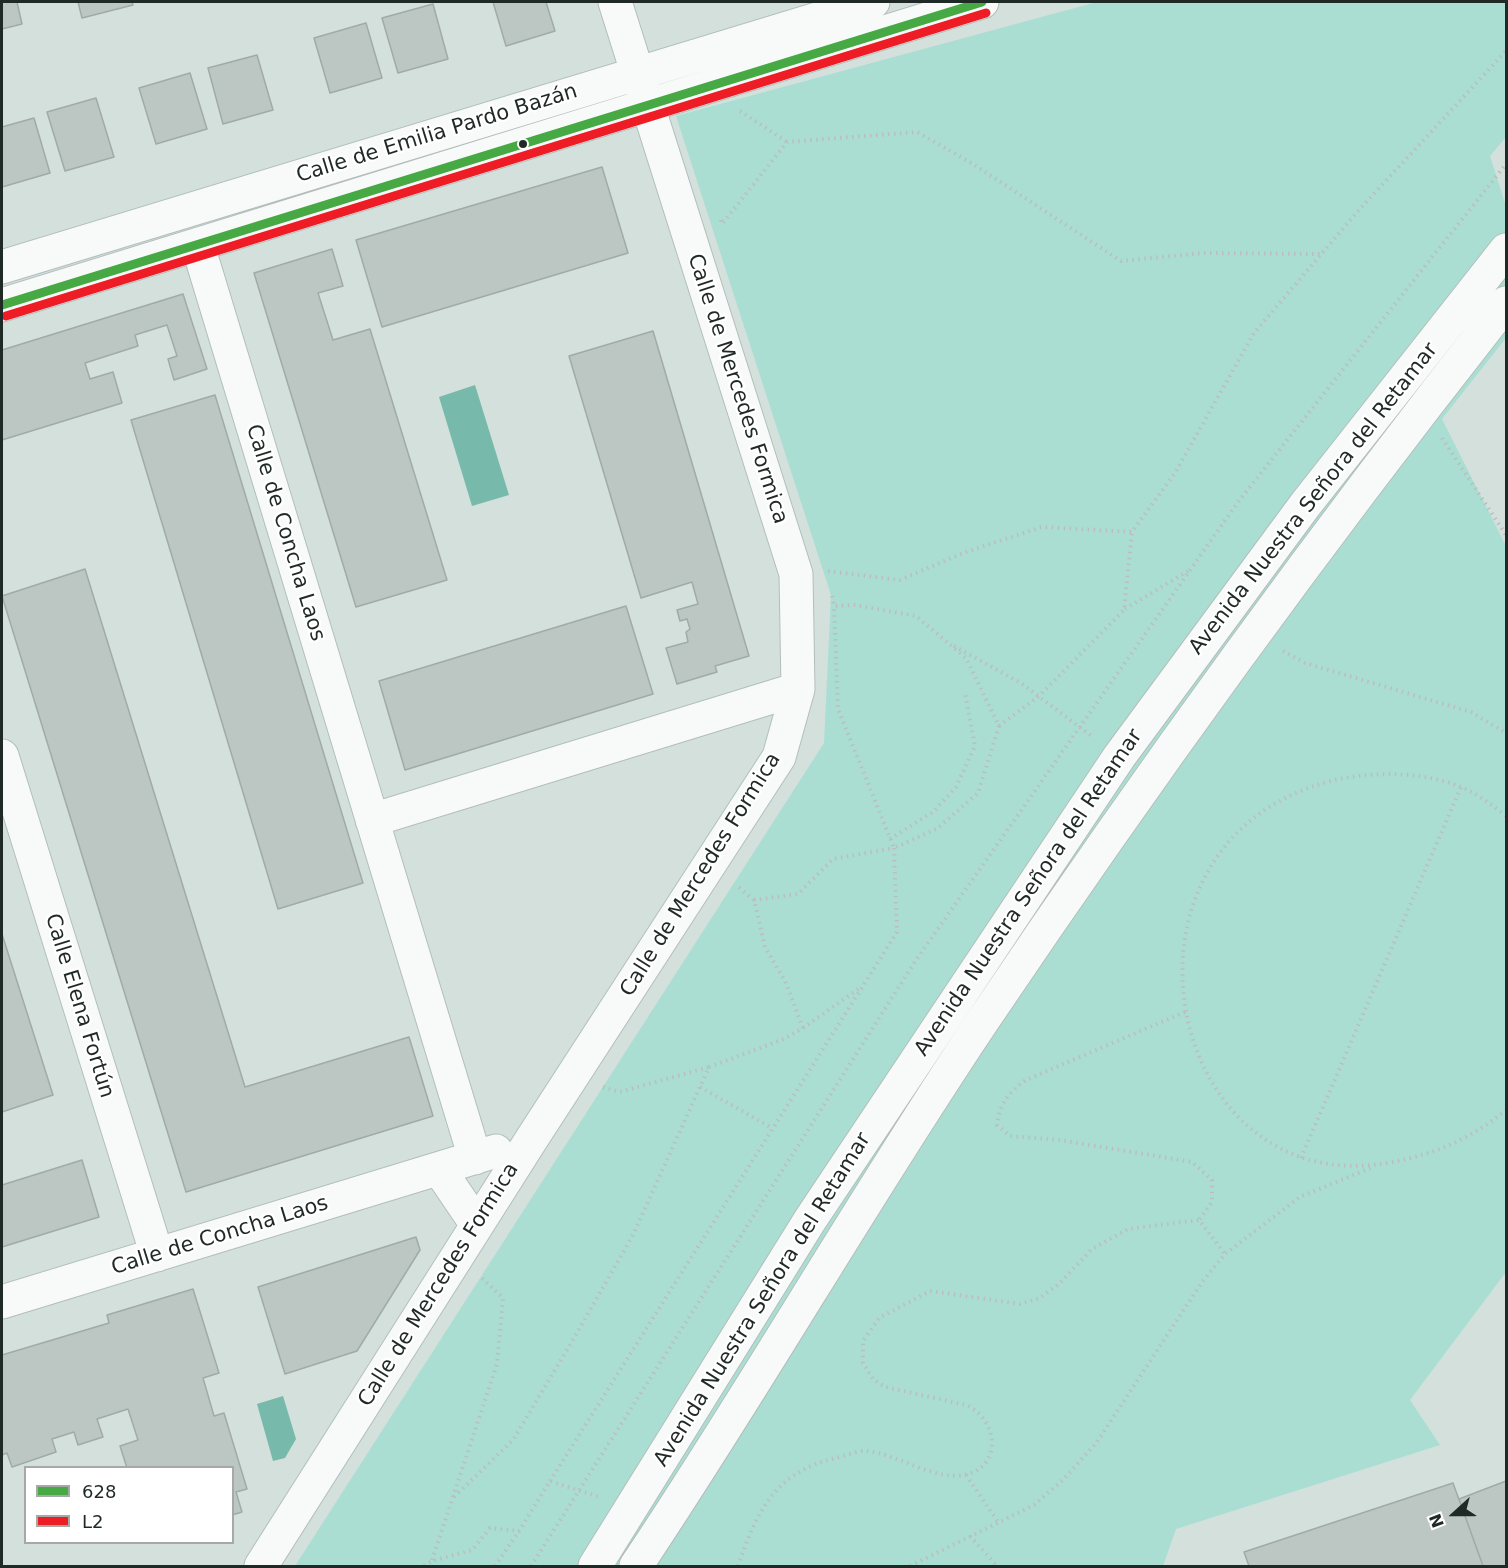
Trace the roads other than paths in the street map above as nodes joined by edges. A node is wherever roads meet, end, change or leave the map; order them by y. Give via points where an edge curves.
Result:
1 (615, 2) edge
2 (873, 2) edge
3 (982, 2) edge
4 (637, 74) junction
5 (647, 105) junction
6 (198, 246) junction
7 (1506, 250) edge
8 (2, 267) edge
9 (1506, 303) edge
10 (2, 305) edge
11 (798, 689) junction
12 (2, 756) edge
13 (372, 820) junction
14 (531, 1140) junction
15 (475, 1158) junction
16 (439, 1169) junction
17 (477, 1225) junction
18 (157, 1255) junction
19 (2, 1302) edge
20 (261, 1566) edge
21 (595, 1566) edge
22 (636, 1566) edge

1 - 4 street, Calle de Mercedes Formica
2 - 4 street, Calle de Emilia Pardo Bazán
3 - 5 street, Calle de Emilia Pardo Bazán
4 - 5 street, Calle de Mercedes Formica
4 - 8 street, Calle de Emilia Pardo Bazán
5 - 6 street, Calle de Emilia Pardo Bazán
5 - 11 street, Calle de Mercedes Formica via 812,572
6 - 10 street, Calle de Emilia Pardo Bazán
6 - 13 street, Calle de Concha Laos
7 - 21 street, Avenida Nuestra Señora del Retamar via 1305,505 1119,757 810,1220
9 - 22 street, Avenida Nuestra Señora del Retamar via 1148,780 982,1022
11 - 13 street
11 - 14 street, Calle de Mercedes Formica via 779,757
12 - 18 street, Calle Elena Fortún
13 - 15 street, Calle de Concha Laos
14 - 15 street, Calle de Concha Laos
14 - 17 street, Calle de Mercedes Formica
15 - 16 street, Calle de Concha Laos
16 - 17 street
16 - 18 street, Calle de Concha Laos
17 - 20 street, Calle de Mercedes Formica
18 - 19 street, Calle de Concha Laos

